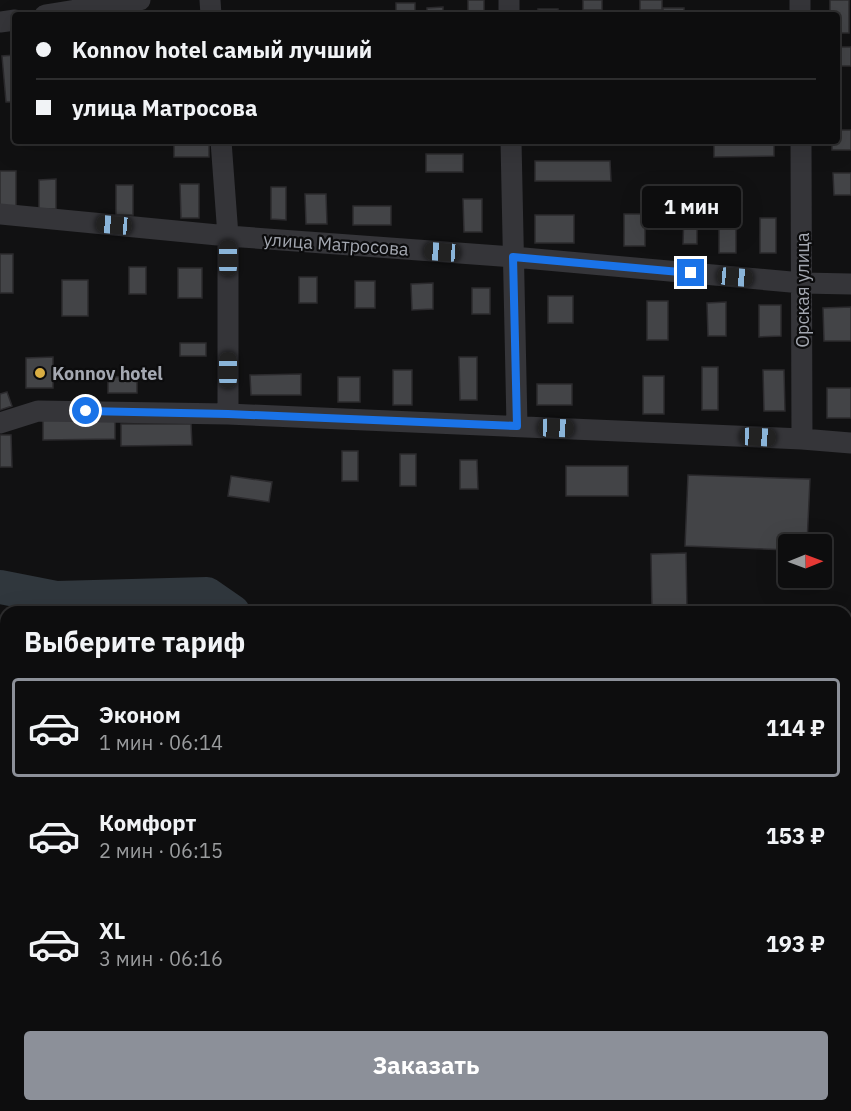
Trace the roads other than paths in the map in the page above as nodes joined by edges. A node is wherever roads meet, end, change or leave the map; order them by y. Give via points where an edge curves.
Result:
1 (140, 0) edge
2 (64, 12) edge
3 (221, 144) edge
4 (511, 144) edge
5 (801, 144) edge
6 (0, 214) edge
7 (228, 236) junction
8 (513, 257) junction
9 (802, 283) junction
10 (851, 284) edge
11 (228, 414) junction
12 (0, 423) edge
13 (517, 426) junction
14 (802, 439) junction
15 (851, 443) edge

1 - 2 street
3 - 7 street
4 - 8 street
5 - 9 street, Орская улица
6 - 7 street, улица Матросова
7 - 8 street, улица Матросова
7 - 11 street
8 - 9 street, улица Матросова
8 - 13 street
9 - 10 street, улица Матросова
9 - 14 street, Орская улица
11 - 12 street via 38,411
11 - 13 street
13 - 14 street
14 - 15 street

